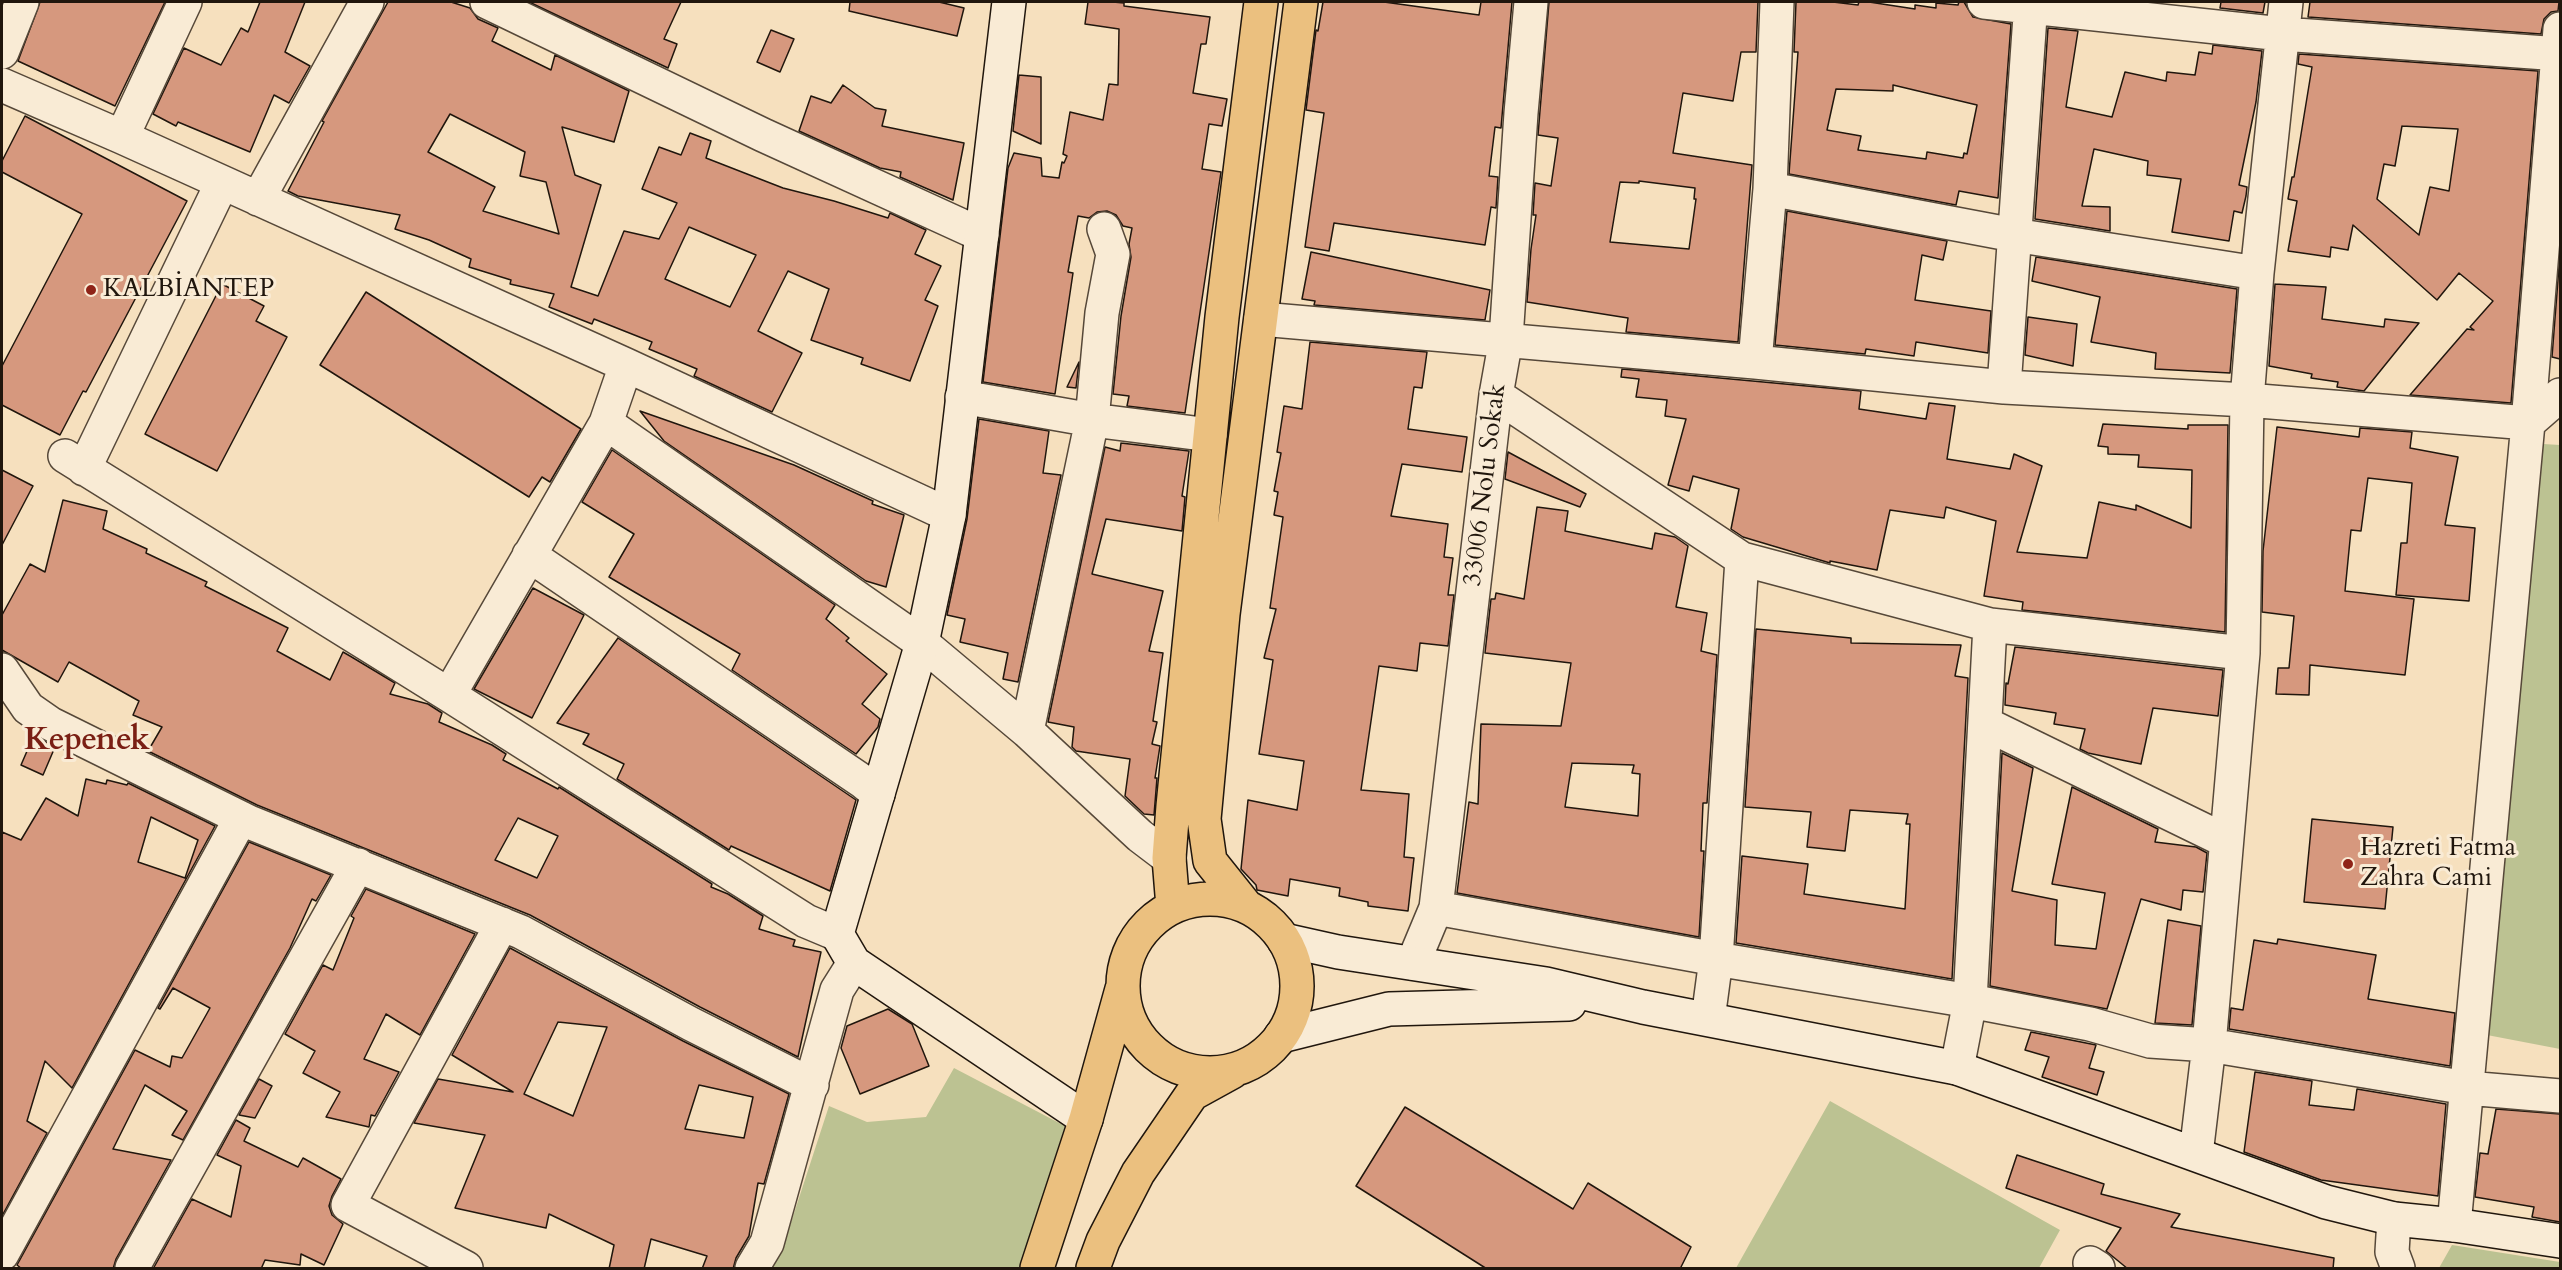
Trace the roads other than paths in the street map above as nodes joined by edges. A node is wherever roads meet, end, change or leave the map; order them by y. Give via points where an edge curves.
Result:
1 (22, 2) edge
2 (185, 2) edge
3 (367, 2) edge
4 (487, 2) edge
5 (1010, 2) edge
6 (1261, 2) edge
7 (1301, 2) edge
8 (1531, 2) edge
9 (1777, 2) edge
10 (1984, 2) edge
11 (2286, 2) edge
12 (2031, 5) edge
13 (2282, 34) junction
14 (3, 42) edge
15 (2560, 46) edge
16 (2, 85) edge
17 (122, 137) junction
18 (222, 183) junction
19 (1770, 189) junction
20 (258, 199) junction
21 (1104, 229) dead end
22 (982, 235) junction
23 (2014, 235) junction
24 (2257, 273) junction
25 (1261, 319) junction
26 (1506, 339) junction
27 (1755, 362) junction
28 (626, 365) junction
29 (2004, 387) junction
30 (1496, 395) junction
31 (2560, 395) edge
32 (962, 396) junction
33 (2247, 400) junction
34 (1092, 420) junction
35 (606, 423) junction
36 (2528, 423) junction
37 (1210, 435) junction
38 (949, 515) junction
39 (529, 555) junction
40 (1742, 559) junction
41 (1990, 625) junction
42 (922, 643) junction
43 (2243, 653) junction
44 (2, 670) edge
45 (449, 695) junction
46 (1986, 724) junction
47 (1027, 730) junction
48 (878, 794) junction
49 (241, 818) junction
50 (2226, 841) junction
51 (1169, 858) junction
52 (358, 865) junction
53 (1173, 906) junction
54 (1246, 906) junction
55 (1436, 908) junction
56 (502, 924) junction
57 (837, 934) junction
58 (1284, 940) junction
59 (1716, 959) junction
60 (854, 963) junction
61 (1413, 963) junction
62 (1122, 989) junction
63 (1970, 1001) junction
64 (1643, 1006) junction
65 (1708, 1019) junction
66 (1281, 1036) junction
67 (2210, 1045) junction
68 (1238, 1068) junction
69 (1957, 1068) junction
70 (812, 1085) junction
71 (2467, 1088) junction
72 (2560, 1096) edge
73 (1086, 1119) junction
74 (2196, 1154) junction
75 (2394, 1220) junction
76 (2454, 1226) junction
77 (2560, 1241) edge
78 (2, 1254) edge
79 (132, 1269) edge
80 (466, 1269) edge
81 (752, 1269) edge
82 (1037, 1269) edge
83 (1093, 1269) edge
84 (2398, 1269) edge

1 - 14 street
2 - 17 street
3 - 20 street
4 - 22 street
5 - 22 street
6 - 37 main road
7 - 25 main road
8 - 26 street, 33006 Nolu Sokak
9 - 19 street
10 - 12 street
11 - 13 street
12 - 13 street
12 - 23 street
13 - 15 street
13 - 24 street
15 - 36 street
16 - 17 street
17 - 18 street
18 - 20 street
18 - 45 street via 74,463
19 - 23 street
19 - 27 street
20 - 28 street
21 - 34 street via 1113,254 1102,313
22 - 32 street
23 - 24 street
23 - 29 street
24 - 33 street
25 - 26 street
25 - 54 main road via 1223,614 1204,819 1210,861
26 - 27 street
26 - 30 street, 33006 Nolu Sokak
27 - 29 street
28 - 35 street
28 - 38 street
29 - 33 street
30 - 40 street
30 - 55 street, 33006 Nolu Sokak
31 - 36 street
32 - 34 street
32 - 38 street
33 - 36 street
33 - 43 street
34 - 37 street
34 - 47 street
35 - 39 street
35 - 42 street
36 - 71 street
37 - 51 main road
38 - 42 street
39 - 45 street
39 - 48 street
40 - 41 street
40 - 59 street
41 - 43 street
41 - 46 street
42 - 47 street
42 - 48 street
43 - 50 street
44 - 49 street via 28,708 51,724
45 - 57 street via 806,921
46 - 50 street
46 - 63 street
47 - 51 street via 1140,836
48 - 57 street
49 - 52 street
49 - 78 street
50 - 67 street
51 - 53 main road
52 - 56 street
52 - 79 street
53 - 54 main road via 1197,900 1222,900
53 - 62 main road via 1146,927 1128,956
54 - 58 main road via 1268,920
55 - 59 street
55 - 61 street, 33006 Nolu Sokak
56 - 70 street
56 - 80 street via 348,1205
57 - 60 street
58 - 61 street
58 - 66 main road via 1294,963 1297,988 1293,1014
59 - 63 street
59 - 65 street
60 - 70 street via 837,990
60 - 73 street
61 - 64 street via 1546,984
62 - 68 main road via 1128,1016 1141,1039 1160,1058 1185,1069 1212,1073
62 - 73 main road
63 - 67 street via 2090,1024 2150,1041
63 - 69 street
64 - 65 street
64 - 66 street via 1553,1003 1389,1009
65 - 69 street
66 - 68 main road via 1262,1055
67 - 71 street
67 - 74 street
68 - 83 main road via 1192,1094 1138,1173
69 - 74 street
70 - 81 street via 767,1243
71 - 72 street
71 - 76 street
73 - 82 main road
74 - 75 street via 2326,1202
75 - 76 street
75 - 84 street via 2392,1252
76 - 77 street

